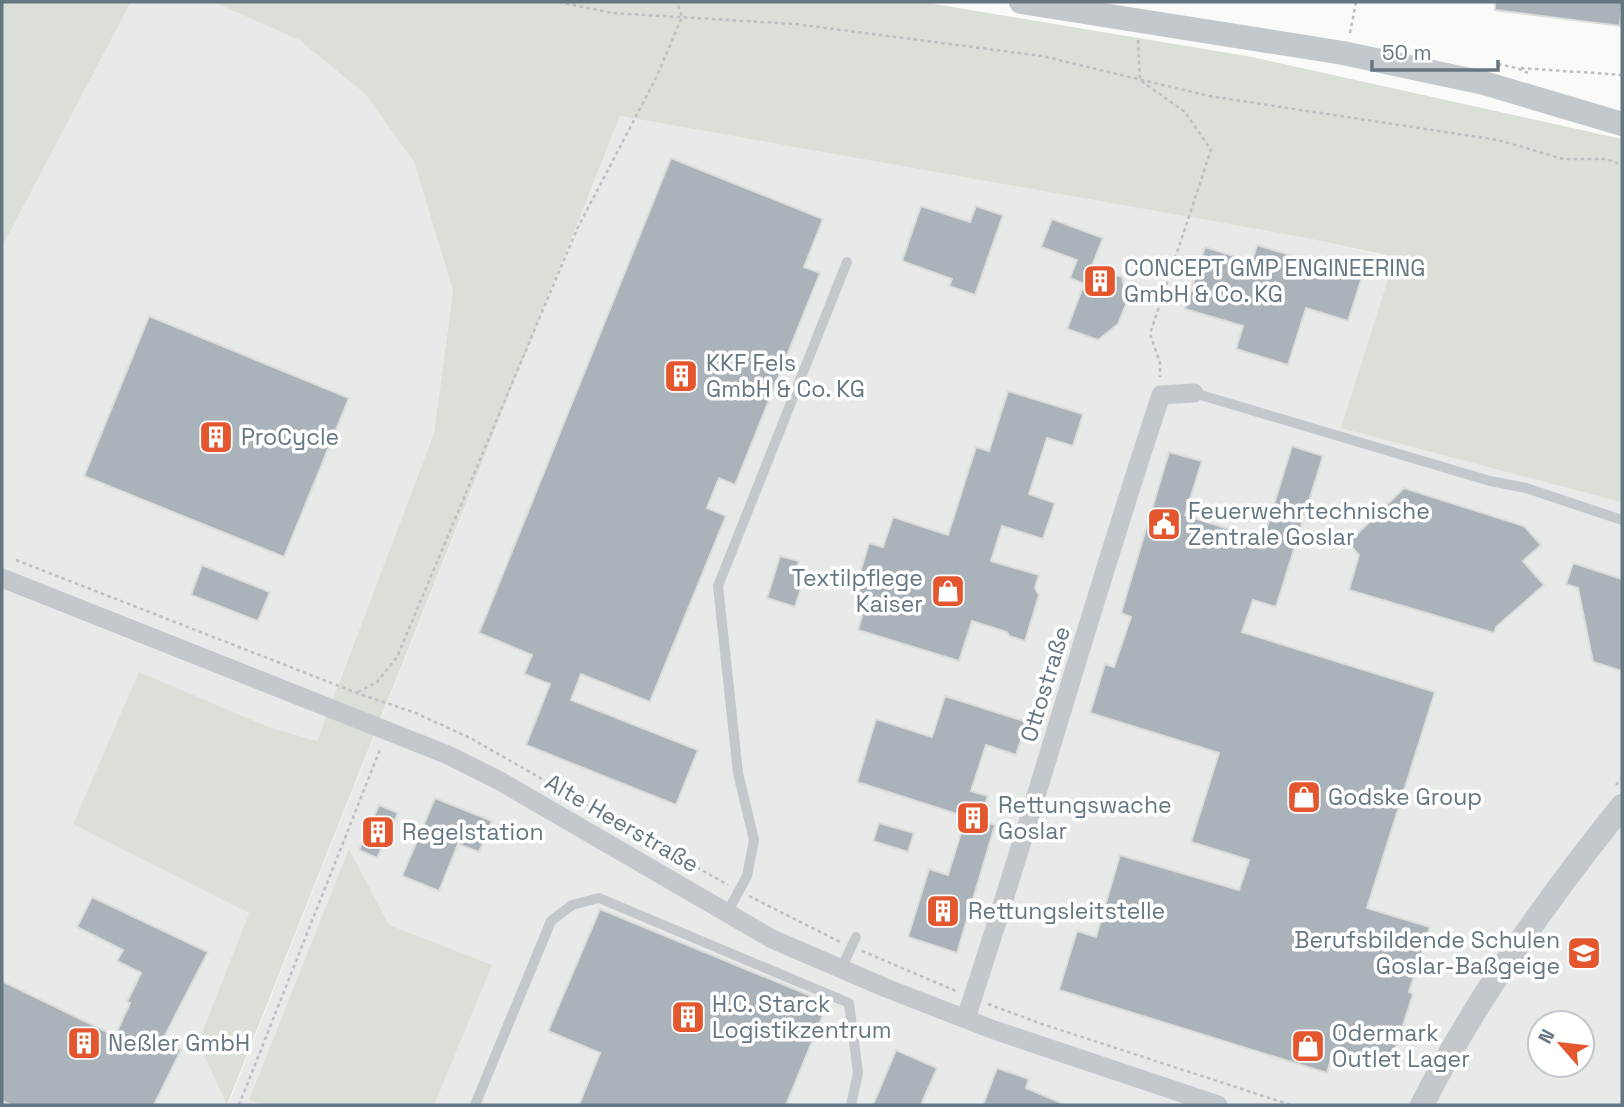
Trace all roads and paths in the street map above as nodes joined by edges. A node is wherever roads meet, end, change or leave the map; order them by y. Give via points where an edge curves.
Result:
1 (559, 2) edge
2 (677, 2) edge
3 (1021, 2) edge
4 (1356, 2) edge
5 (682, 18) junction
6 (1137, 19) junction
7 (1349, 38) dead end
8 (1517, 68) dead end
9 (1622, 75) edge
10 (1140, 80) junction
11 (1622, 124) edge
12 (1622, 165) edge
13 (846, 262) dead end
14 (1194, 393) joint
15 (1161, 395) junction
16 (1622, 520) edge
17 (16, 560) dead end
18 (2, 578) edge
19 (357, 693) junction
20 (388, 730) junction
21 (1622, 806) edge
22 (739, 891) junction
23 (727, 913) junction
24 (854, 942) junction
25 (841, 969) junction
26 (972, 998) junction
27 (966, 1018) junction
28 (239, 1105) edge
29 (475, 1105) edge
30 (851, 1105) edge
31 (1218, 1105) edge
32 (1291, 1105) edge
33 (1422, 1105) edge

1 - 5 path via 612,13
2 - 5 path
3 - 6 street
4 - 7 path
5 - 10 path via 795,24 1042,56
5 - 19 path via 656,78 576,229 397,657 377,682
6 - 10 path
6 - 11 street via 1343,53 1484,83
8 - 9 path
10 - 12 path via 1209,96 1498,139 1563,159 1606,159
10 - 15 path via 1185,112 1210,150 1150,334 1160,363
13 - 22 lane via 718,586 738,773 754,840
14 - 15 street
14 - 16 lane
15 - 26 street, Ottostraße
17 - 19 path
18 - 20 street, Alte Heerstraße
19 - 22 path via 472,738
20 - 23 street, Alte Heerstraße via 500,780
20 - 28 path
21 - 33 street via 1530,927 1464,1029
22 - 23 lane
22 - 24 path via 805,926
23 - 25 street, Alte Heerstraße
24 - 25 lane
24 - 26 path
25 - 27 street, Alte Heerstraße
26 - 27 street, Ottostraße
26 - 32 path
27 - 31 street, Alte Heerstraße
29 - 30 lane via 551,921 572,905 599,898 849,1003 858,1073

